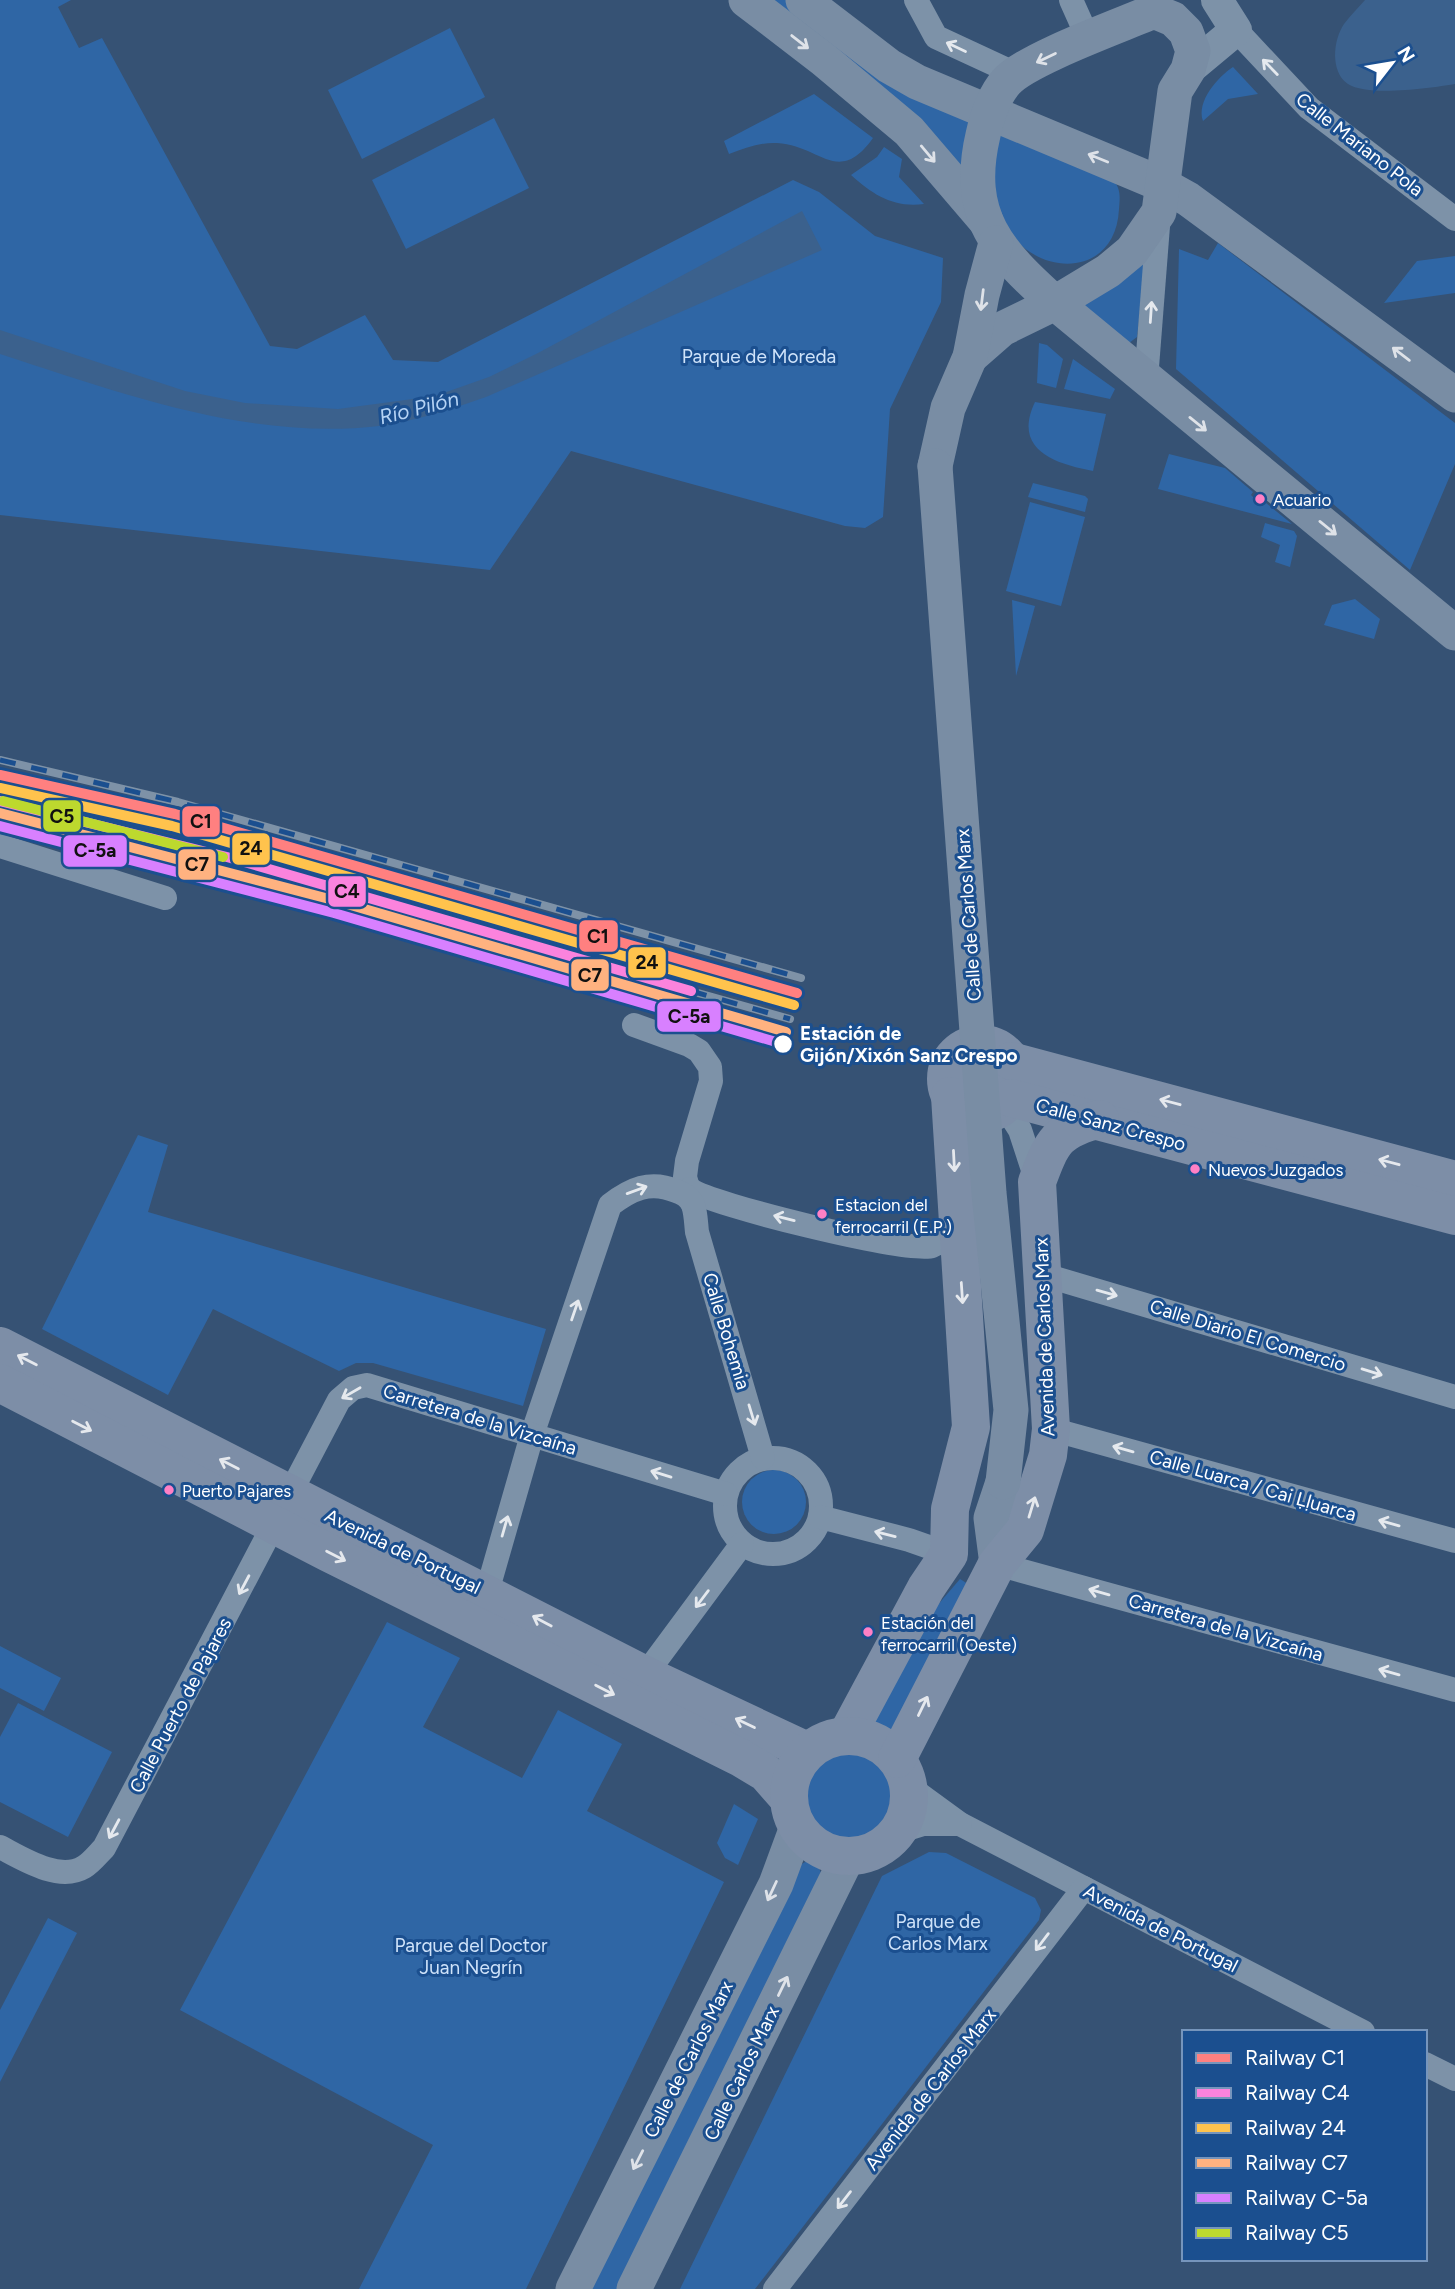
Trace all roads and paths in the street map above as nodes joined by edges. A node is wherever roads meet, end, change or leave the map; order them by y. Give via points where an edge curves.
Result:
1 (746, 0) edge
2 (803, 0) edge
3 (916, 0) edge
4 (1071, 0) edge
5 (1217, 0) edge
6 (1166, 6) edge
7 (1236, 30) junction
8 (1088, 38) junction
9 (1188, 70) junction
10 (1016, 74) junction
11 (988, 113) junction
12 (1160, 198) junction
13 (1455, 219) edge
14 (991, 232) junction
15 (1055, 303) junction
16 (971, 358) junction
17 (1146, 380) junction
18 (1455, 395) edge
19 (1455, 633) edge
20 (0, 846) edge
21 (165, 898) dead end
22 (634, 1025) dead end
23 (1008, 1088) junction
24 (950, 1096) junction
25 (1100, 1119) junction
26 (1455, 1180) edge
27 (1037, 1182) junction
28 (684, 1190) junction
29 (722, 1202) junction
30 (1455, 1216) edge
31 (957, 1225) junction
32 (697, 1232) junction
33 (1041, 1274) junction
34 (0, 1346) edge
35 (0, 1383) edge
36 (1455, 1397) edge
37 (1051, 1429) junction
38 (532, 1435) junction
39 (763, 1458) junction
40 (726, 1494) junction
41 (283, 1510) junction
42 (820, 1517) junction
43 (991, 1518) junction
44 (1455, 1541) edge
45 (742, 1544) junction
46 (948, 1554) junction
47 (997, 1564) junction
48 (487, 1592) junction
49 (645, 1675) junction
50 (1455, 1690) edge
51 (848, 1735) junction
52 (807, 1751) junction
53 (902, 1772) junction
54 (792, 1812) junction
55 (960, 1824) junction
56 (897, 1832) junction
57 (0, 1847) edge
58 (848, 1856) junction
59 (1084, 1888) junction
60 (1359, 2030) edge
61 (1427, 2065) edge
62 (1455, 2079) edge
63 (573, 2289) edge
64 (634, 2289) edge
65 (775, 2289) edge

1 -> 14 main road via 909,131
2 - 11 main road via 889,66
10 -> 3 street via 936,37
4 - 8 street
5 - 7 street, Calle Mariano Pola
6 - 8 main road
6 - 9 main road via 1186,32 1193,51
7 - 9 street
13 -> 7 street, Calle Mariano Pola via 1308,108
8 -> 10 main road
9 - 12 main road via 1175,90
10 - 11 main road
12 -> 11 main road
11 - 14 main road via 975,169
12 - 15 main road, Calle de Carlos Marx via 1132,251
17 -> 12 street
18 -> 12 main road via 1206,212
14 - 15 main road via 1024,275
14 -> 16 main road, Calle de Carlos Marx
15 - 16 main road, Calle de Carlos Marx via 1002,329
15 - 17 main road
16 - 43 main road, Calle de Carlos Marx, bridge via 948,408 935,466 989,1193 1011,1410 1003,1482
17 -> 19 main road
20 - 21 street
22 - 28 street via 689,1045 710,1067 711,1082 687,1161
23 - 24 main road via 985,1114 971,1113
23 - 24 main road via 1002,1051 976,1044 953,1057 947,1070
23 - 25 main road, Calle Sanz Crespo
26 -> 23 main road, Calle Sanz Crespo
23 - 27 street, Avenida de Carlos Marx
24 -> 31 main road
25 - 27 main road, Avenida de Carlos Marx via 1070,1127 1048,1153
25 - 30 main road, Calle Sanz Crespo
27 - 33 main road, Avenida de Carlos Marx
28 - 29 street
28 - 32 street, Calle Bohemia
38 -> 28 street via 610,1205 627,1192 652,1185
31 -> 29 street via 932,1246 897,1246
29 - 32 street via 706,1209
31 -> 46 main road via 971,1427 950,1509
32 -> 39 street, Calle Bohemia
33 -> 36 street, Calle Diario El Comercio
33 - 37 main road, Avenida de Carlos Marx
41 -> 34 main road, Avenida de Portugal
35 -> 41 main road, Avenida de Portugal
44 -> 37 street, Calle Luarca / Cai Ḷḷuarca
47 -> 37 main road, Avenida de Carlos Marx via 1025,1530 1048,1455
40 -> 38 street, Carretera de la Vizcaína
38 -> 41 street, Carretera de la Vizcaína via 368,1385 353,1388 339,1400
48 -> 38 street
39 - 40 street via 734,1476
39 - 42 street via 783,1458 812,1476 819,1490
40 - 45 street via 725,1513
41 - 48 main road, Avenida de Portugal
41 -> 54 main road, Avenida de Portugal via 766,1773
41 -> 57 street, Calle Puerto de Pajares via 104,1848 84,1867 65,1873
42 - 45 street via 815,1531 793,1550 759,1553
46 -> 42 street
43 - 46 main road
43 - 47 main road, Calle de Carlos Marx
45 -> 49 street
46 - 51 main road
50 -> 47 street, Carretera de la Vizcaína
53 -> 47 main road
49 -> 48 main road, Avenida de Portugal
52 -> 49 main road, Avenida de Portugal
51 - 52 main road via 824,1740
51 - 53 main road via 878,1743
52 - 54 main road via 797,1763
53 - 55 street, Avenida de Portugal
53 - 56 main road via 908,1808
54 - 58 main road via 821,1849
54 -> 63 main road, Calle de Carlos Marx via 776,1884
55 - 56 street, Avenida de Portugal via 923,1824
55 - 59 street, Avenida de Portugal
56 - 58 main road via 868,1853
64 -> 58 main road, Calle Carlos Marx
59 - 60 street, Avenida de Portugal
59 -> 65 street, Avenida de Carlos Marx
61 - 62 street

